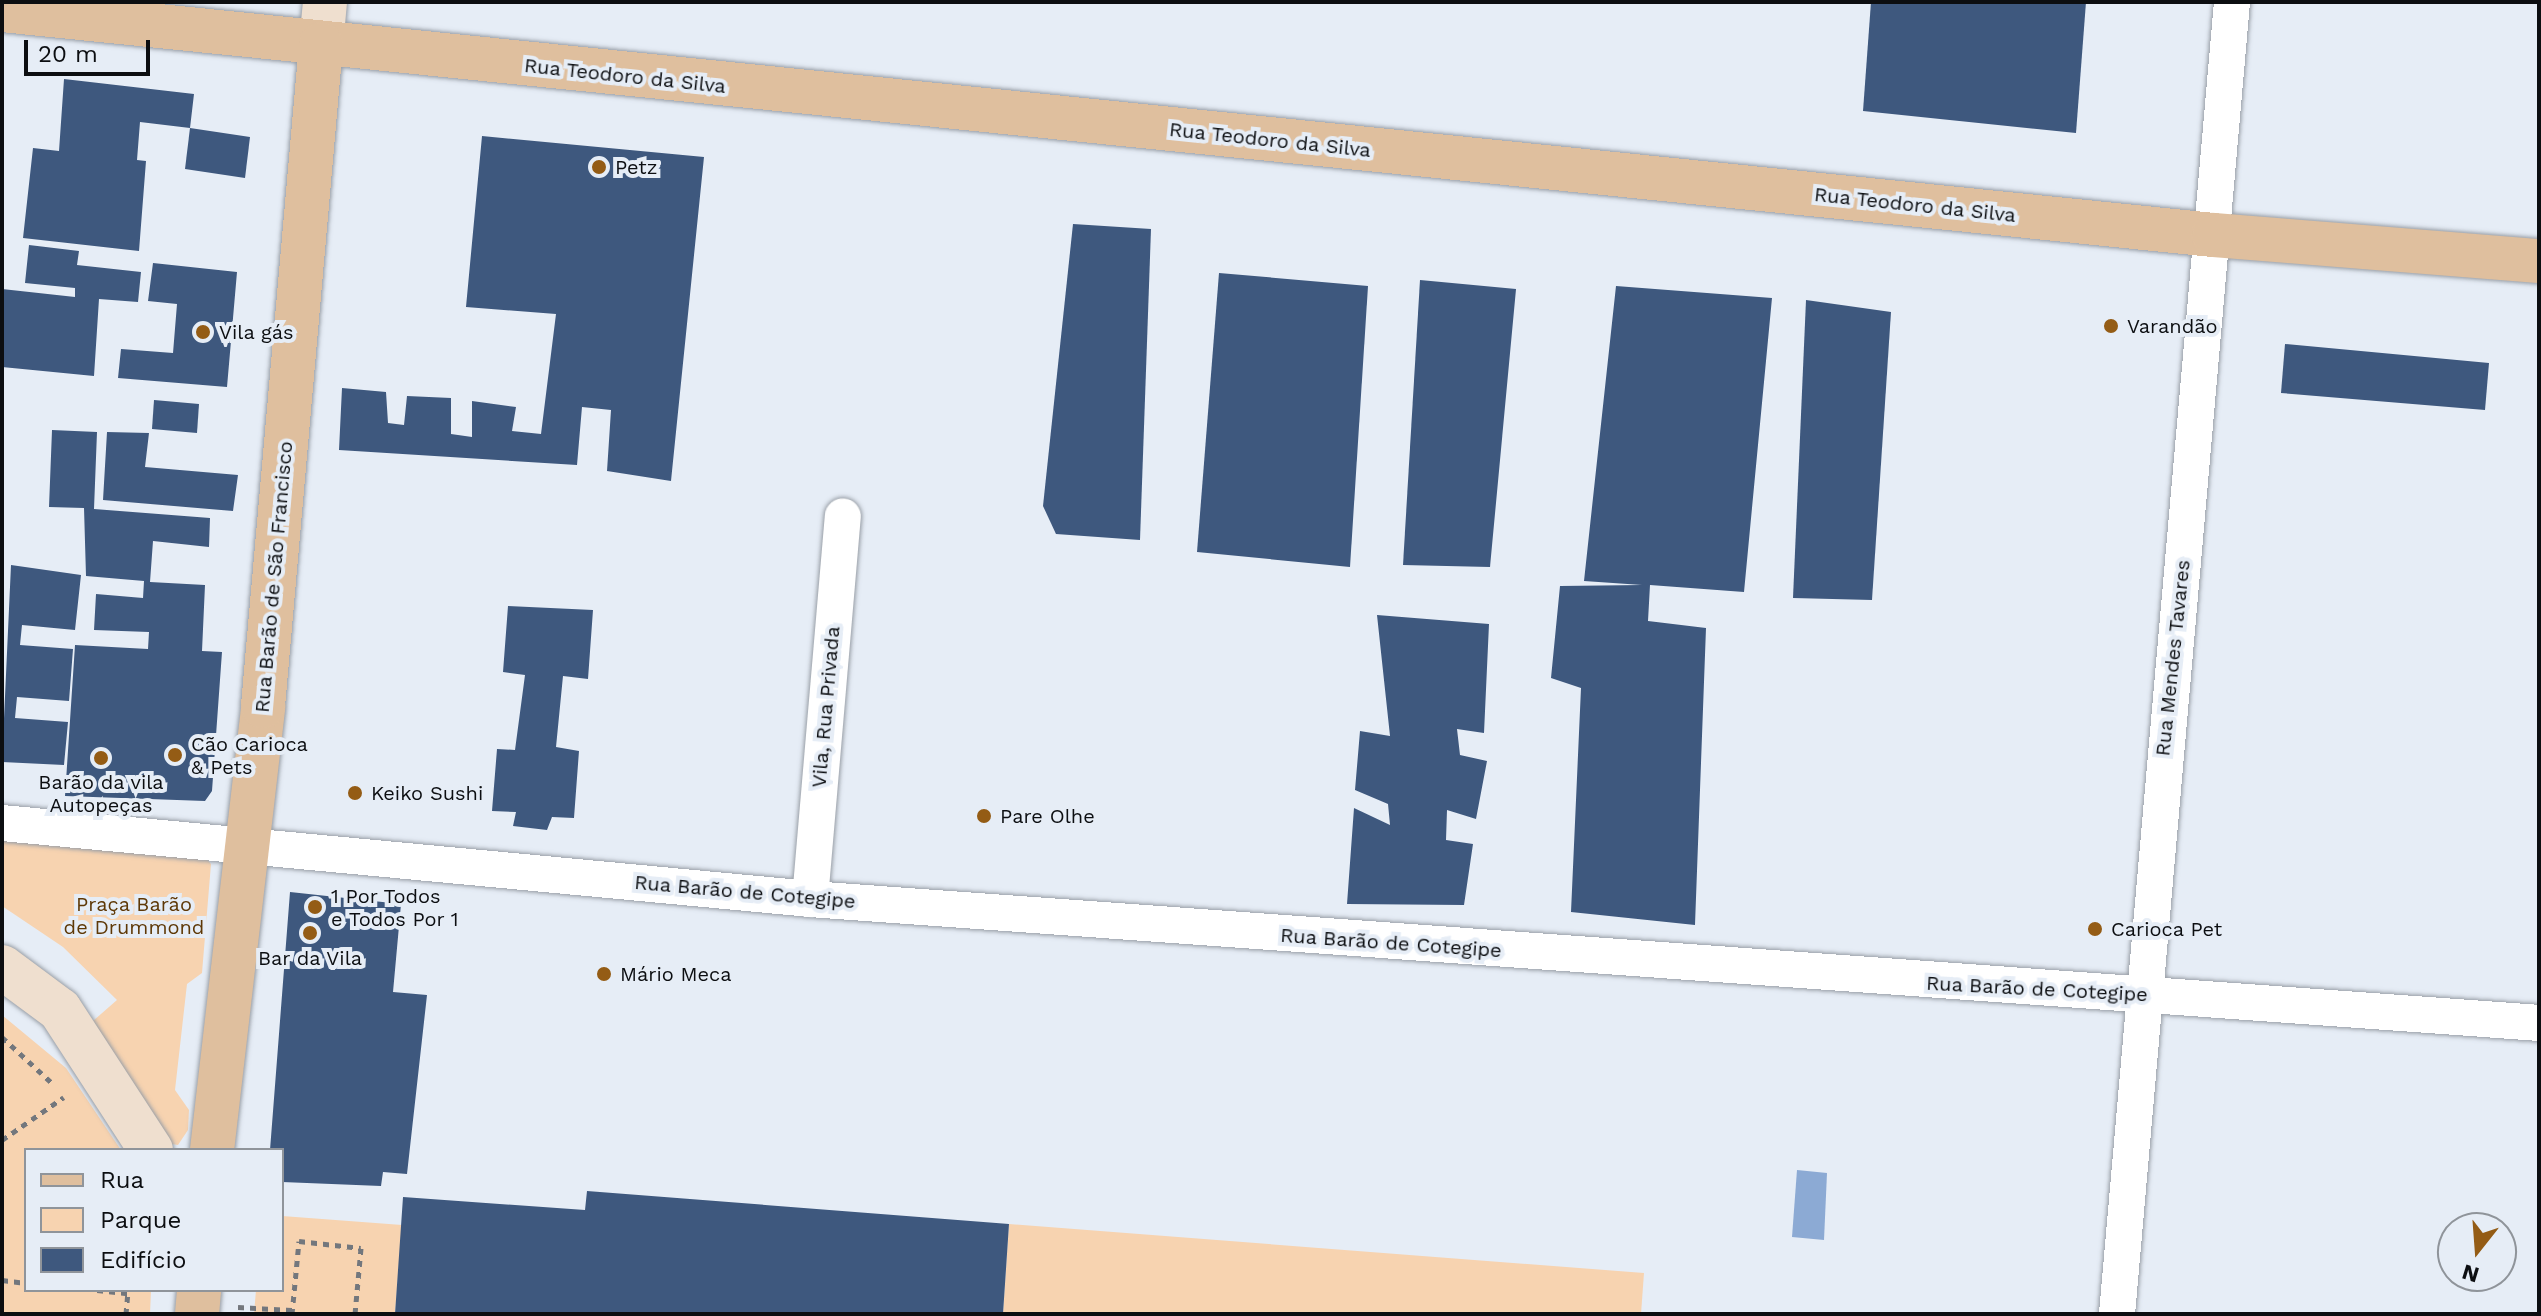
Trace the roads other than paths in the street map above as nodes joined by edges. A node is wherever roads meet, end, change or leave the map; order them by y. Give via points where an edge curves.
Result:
1 (177, 2) edge
2 (325, 2) edge
3 (2232, 2) edge
4 (2, 10) edge
5 (135, 24) junction
6 (321, 45) junction
7 (2214, 235) junction
8 (2539, 261) edge
9 (843, 516) dead end
10 (2, 823) edge
11 (244, 846) junction
12 (810, 899) junction
13 (2, 967) edge
14 (2140, 995) junction
15 (2539, 1023) edge
16 (150, 1148) edge
17 (212, 1148) edge
18 (2117, 1314) edge

1 - 5 street
2 - 6 street, Rua Barão de São Francisco
3 - 7 street, Rua Mendes Tavares
4 - 5 main road, Rua Teodoro da Silva
5 - 6 main road, Rua Teodoro da Silva
6 - 7 main road, Rua Teodoro da Silva
6 - 11 main road, Rua Barão de São Francisco
7 - 8 main road, Rua Teodoro da Silva
7 - 14 street, Rua Mendes Tavares
9 - 12 street, Vila, Rua Privada
10 - 11 street
11 - 12 street, Rua Barão de Cotegipe
11 - 17 main road, Rua Barão de São Francisco
12 - 14 street, Rua Barão de Cotegipe
13 - 16 street via 60,1010
14 - 15 street, Rua Barão de Cotegipe
14 - 18 street, Rua Mendes Tavares

